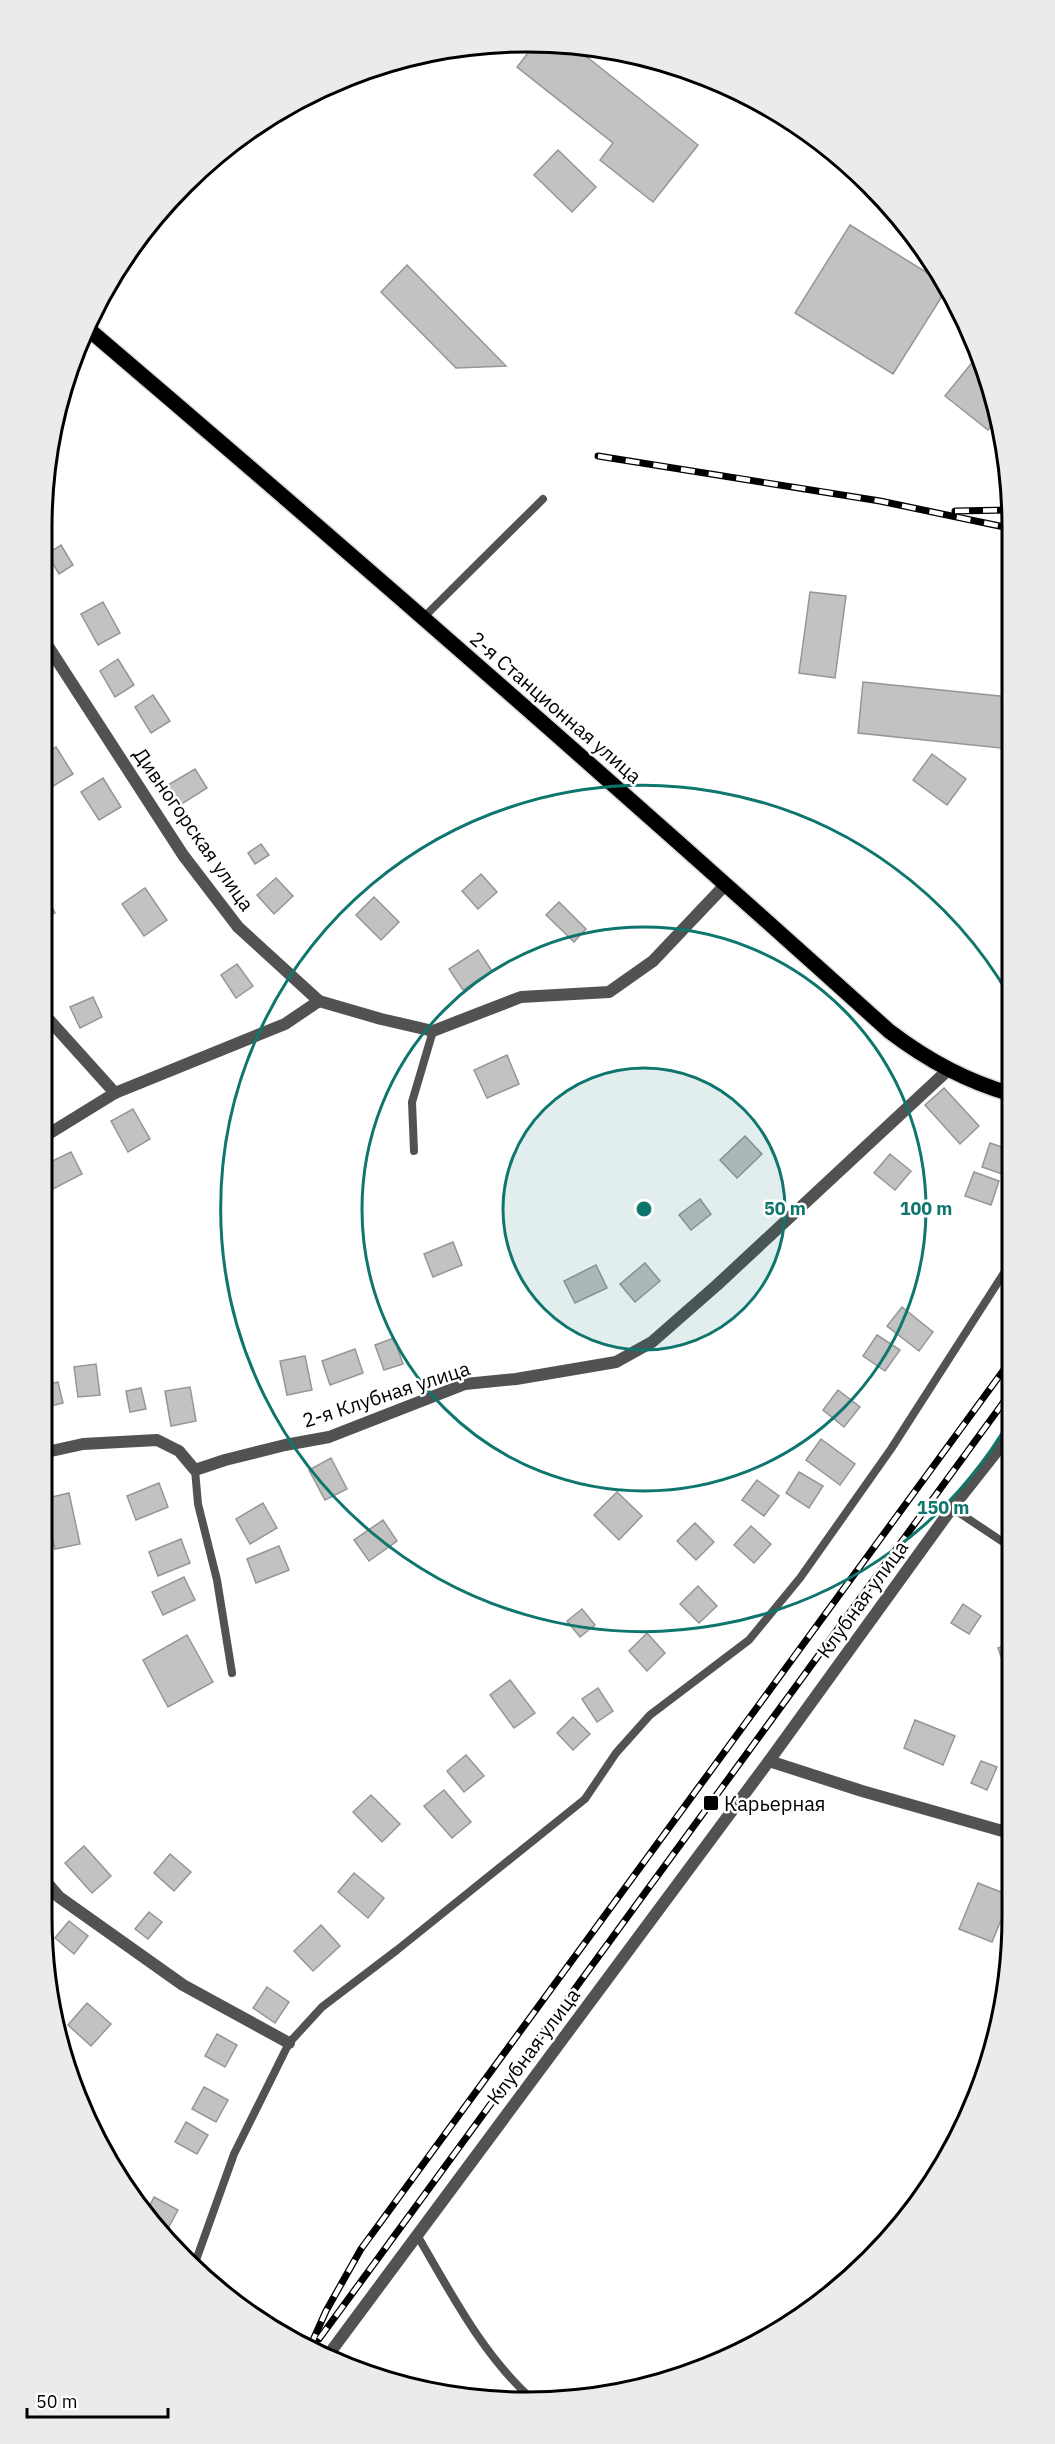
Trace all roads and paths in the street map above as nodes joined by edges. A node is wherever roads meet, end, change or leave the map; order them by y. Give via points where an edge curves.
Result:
1 (94, 334) edge
2 (543, 499) dead end
3 (423, 618) junction
4 (52, 652) edge
5 (726, 884) junction
6 (319, 1000) junction
7 (52, 1023) edge
8 (433, 1031) junction
9 (948, 1070) junction
10 (1002, 1092) edge
11 (115, 1093) junction
12 (52, 1132) edge
13 (414, 1151) dead end
14 (1002, 1276) edge
15 (1002, 1445) edge
16 (52, 1451) edge
17 (195, 1470) junction
18 (952, 1508) junction
19 (1002, 1541) edge
20 (232, 1673) dead end
21 (769, 1761) junction
22 (1002, 1831) edge
23 (52, 1889) edge
24 (290, 2043) junction
25 (417, 2235) junction
26 (197, 2257) edge
27 (332, 2349) edge
28 (523, 2392) edge

1 - 3 main road, 2-я Станционная улица
2 - 3 lane
3 - 5 main road, 2-я Станционная улица
4 - 6 street, Дивногорская улица via 183,855 224,909 238,927
5 - 8 street via 653,961 609,992 521,997
5 - 9 main road, 2-я Станционная улица via 889,1031
6 - 8 street, Дивногорская улица
6 - 11 street via 285,1024
7 - 11 street
8 - 13 lane via 412,1102
9 - 10 main road, 2-я Станционная улица
9 - 17 street, 2-я Клубная улица via 717,1285 652,1342 616,1362 465,1384 329,1437 235,1457
11 - 12 street
14 - 24 lane via 891,1449 800,1578 749,1640 650,1715 616,1753 585,1799 322,2007
15 - 18 street, Клубная улица
16 - 17 street via 83,1444 158,1440 179,1450
17 - 20 lane via 198,1504 218,1580
18 - 19 lane
18 - 21 street, Клубная улица
21 - 22 street
21 - 25 street, Клубная улица
23 - 24 street via 183,1985
24 - 26 lane via 234,2154
25 - 27 street, Клубная улица
25 - 28 lane via 471,2329

